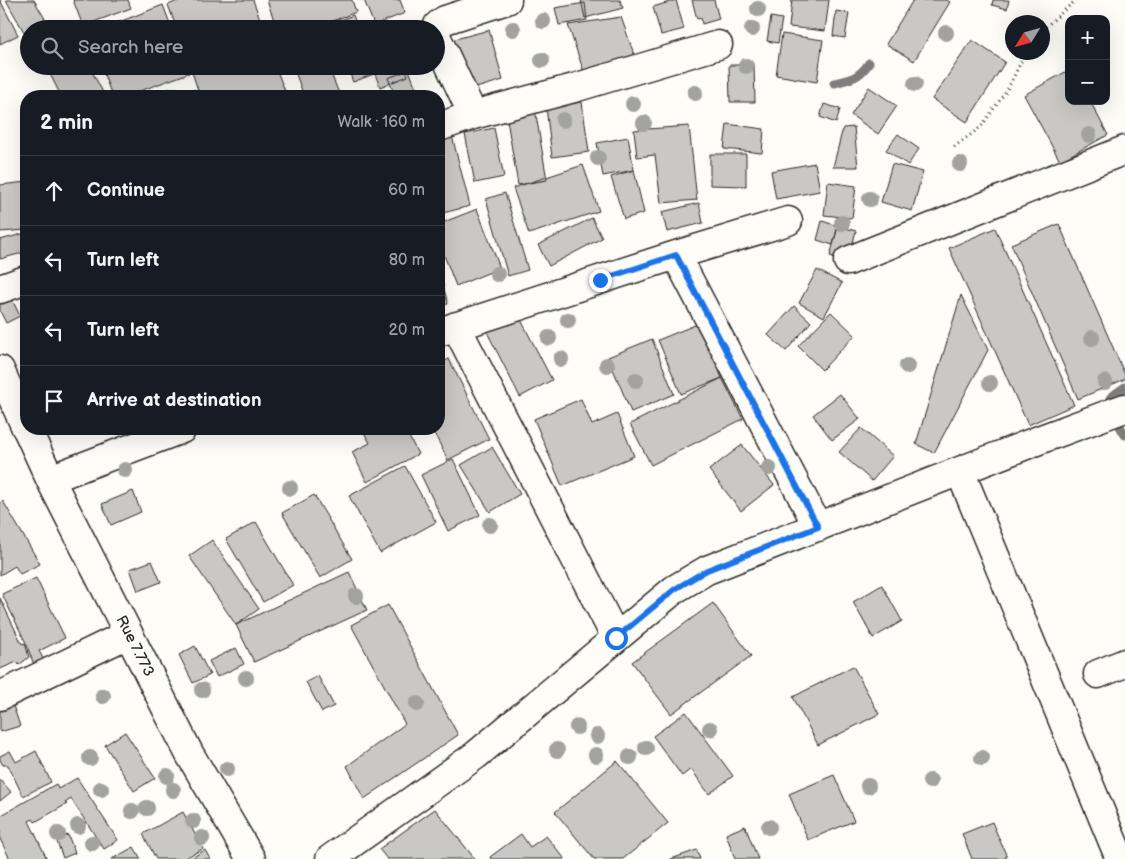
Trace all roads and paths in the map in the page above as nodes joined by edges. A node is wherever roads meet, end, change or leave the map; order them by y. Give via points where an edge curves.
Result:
1 (507, 0) edge
2 (1076, 0) edge
3 (445, 20) edge
4 (1050, 23) edge
5 (718, 45) dead end
6 (445, 55) edge
7 (1022, 60) edge
8 (473, 115) junction
9 (445, 125) edge
10 (954, 147) dead end
11 (1125, 150) edge
12 (788, 221) dead end
13 (676, 255) junction
14 (848, 261) dead end
15 (20, 282) edge
16 (0, 289) edge
17 (447, 329) edge
18 (0, 370) edge
19 (1125, 408) edge
20 (20, 415) edge
21 (29, 435) edge
22 (166, 435) edge
23 (960, 471) junction
24 (50, 479) junction
25 (818, 527) junction
26 (128, 634) junction
27 (616, 638) junction
28 (1125, 663) edge
29 (1098, 674) dead end
30 (0, 696) edge
31 (252, 859) edge
32 (330, 859) edge
33 (1120, 859) edge

1 - 3 street
2 - 4 path
5 - 8 street
6 - 8 street
7 - 10 path via 1007,90 981,127
8 - 9 street
11 - 14 street
12 - 13 street
13 - 17 street
13 - 25 street
15 - 16 street
17 - 27 street
18 - 20 street, Rue 7.773
19 - 23 street
21 - 24 street, Rue 7.773
22 - 24 street
23 - 25 street
23 - 33 street
24 - 26 street, Rue 7.773
25 - 27 street via 707,570 675,589
26 - 30 street
26 - 31 street, Rue 7.773 via 189,753
27 - 32 street via 476,755
28 - 29 street

